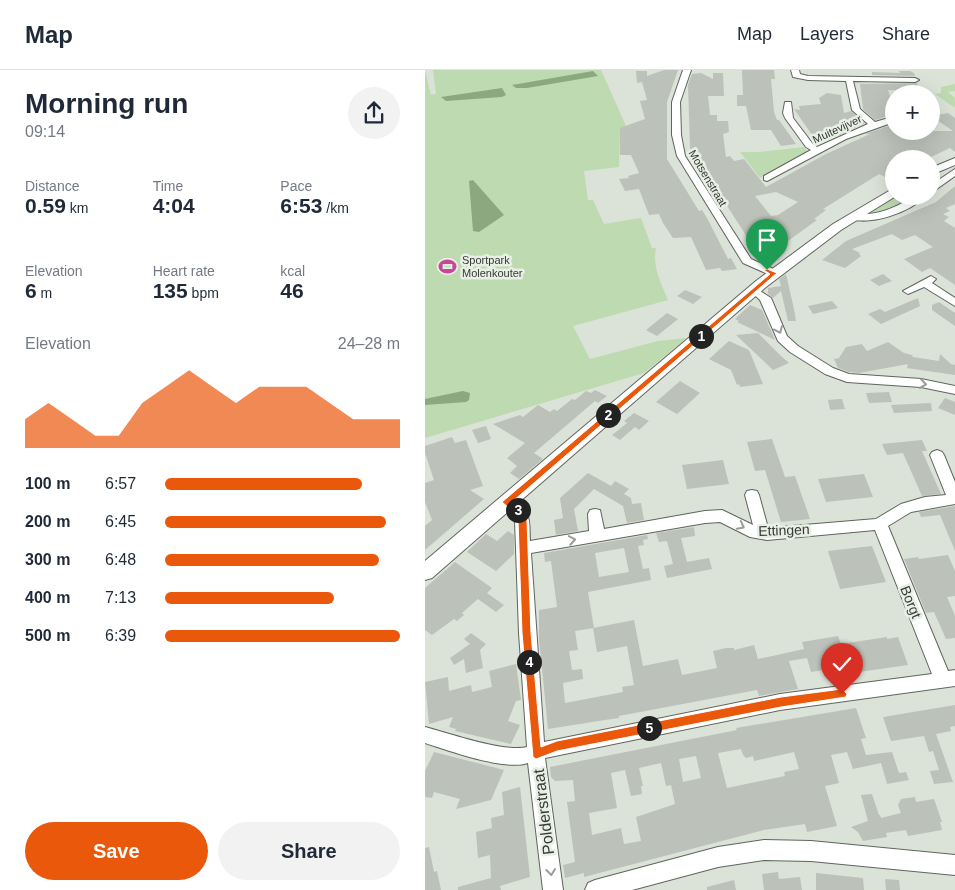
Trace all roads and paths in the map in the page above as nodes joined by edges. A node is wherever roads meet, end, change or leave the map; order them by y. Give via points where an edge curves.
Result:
1 (687, 70) edge
2 (795, 70) edge
3 (860, 70) edge
4 (849, 79) junction
5 (862, 79) junction
6 (915, 80) dead end
7 (788, 104) dead end
8 (885, 121) edge
9 (873, 124) junction
10 (816, 150) junction
11 (955, 161) edge
12 (940, 168) edge
13 (955, 172) edge
14 (767, 178) dead end
15 (940, 183) edge
16 (885, 197) edge
17 (905, 205) edge
18 (853, 217) junction
19 (774, 273) junction
20 (754, 290) junction
21 (908, 291) dead end
22 (955, 302) edge
23 (955, 390) edge
24 (937, 455) dead end
25 (752, 495) dead end
26 (955, 499) edge
27 (506, 502) junction
28 (595, 514) dead end
29 (880, 524) junction
30 (762, 533) junction
31 (597, 535) junction
32 (523, 548) junction
33 (425, 572) edge
34 (949, 678) edge
35 (425, 735) edge
36 (536, 754) junction
37 (955, 865) edge
38 (553, 890) edge
39 (595, 890) edge

1 - 19 street, Motsenstraat via 676,103 681,156 747,261
2 - 4 street via 796,75 805,78
3 - 5 street
4 - 5 street
4 - 9 street via 856,110
5 - 6 street
7 - 10 street via 789,118
8 - 9 street, Muitevijver
9 - 10 street, Muitevijver
10 - 14 street, Muitevijver
11 - 12 main road
13 - 15 street
16 - 18 main road
17 - 18 street via 866,219
18 - 19 main road
19 - 20 main road
20 -> 23 street via 765,298 782,338 829,371 847,378 921,383
20 - 27 main road
21 - 22 street via 928,281
24 - 26 street, Ettingen
25 - 30 street
26 - 29 street, Ettingen via 911,505
27 - 32 street, Polderstraat via 521,514
27 - 33 main road
28 - 31 street
29 - 30 street, Ettingen
29 - 34 street, Borgt
31 -> 30 street, Ettingen via 722,516 755,533
32 -> 31 street, Ettingen
32 - 36 street, Polderstraat
34 - 36 street via 781,702 557,746
35 - 36 street via 518,758
36 -> 38 street, Polderstraat
37 - 39 street via 811,851 764,850 718,857

